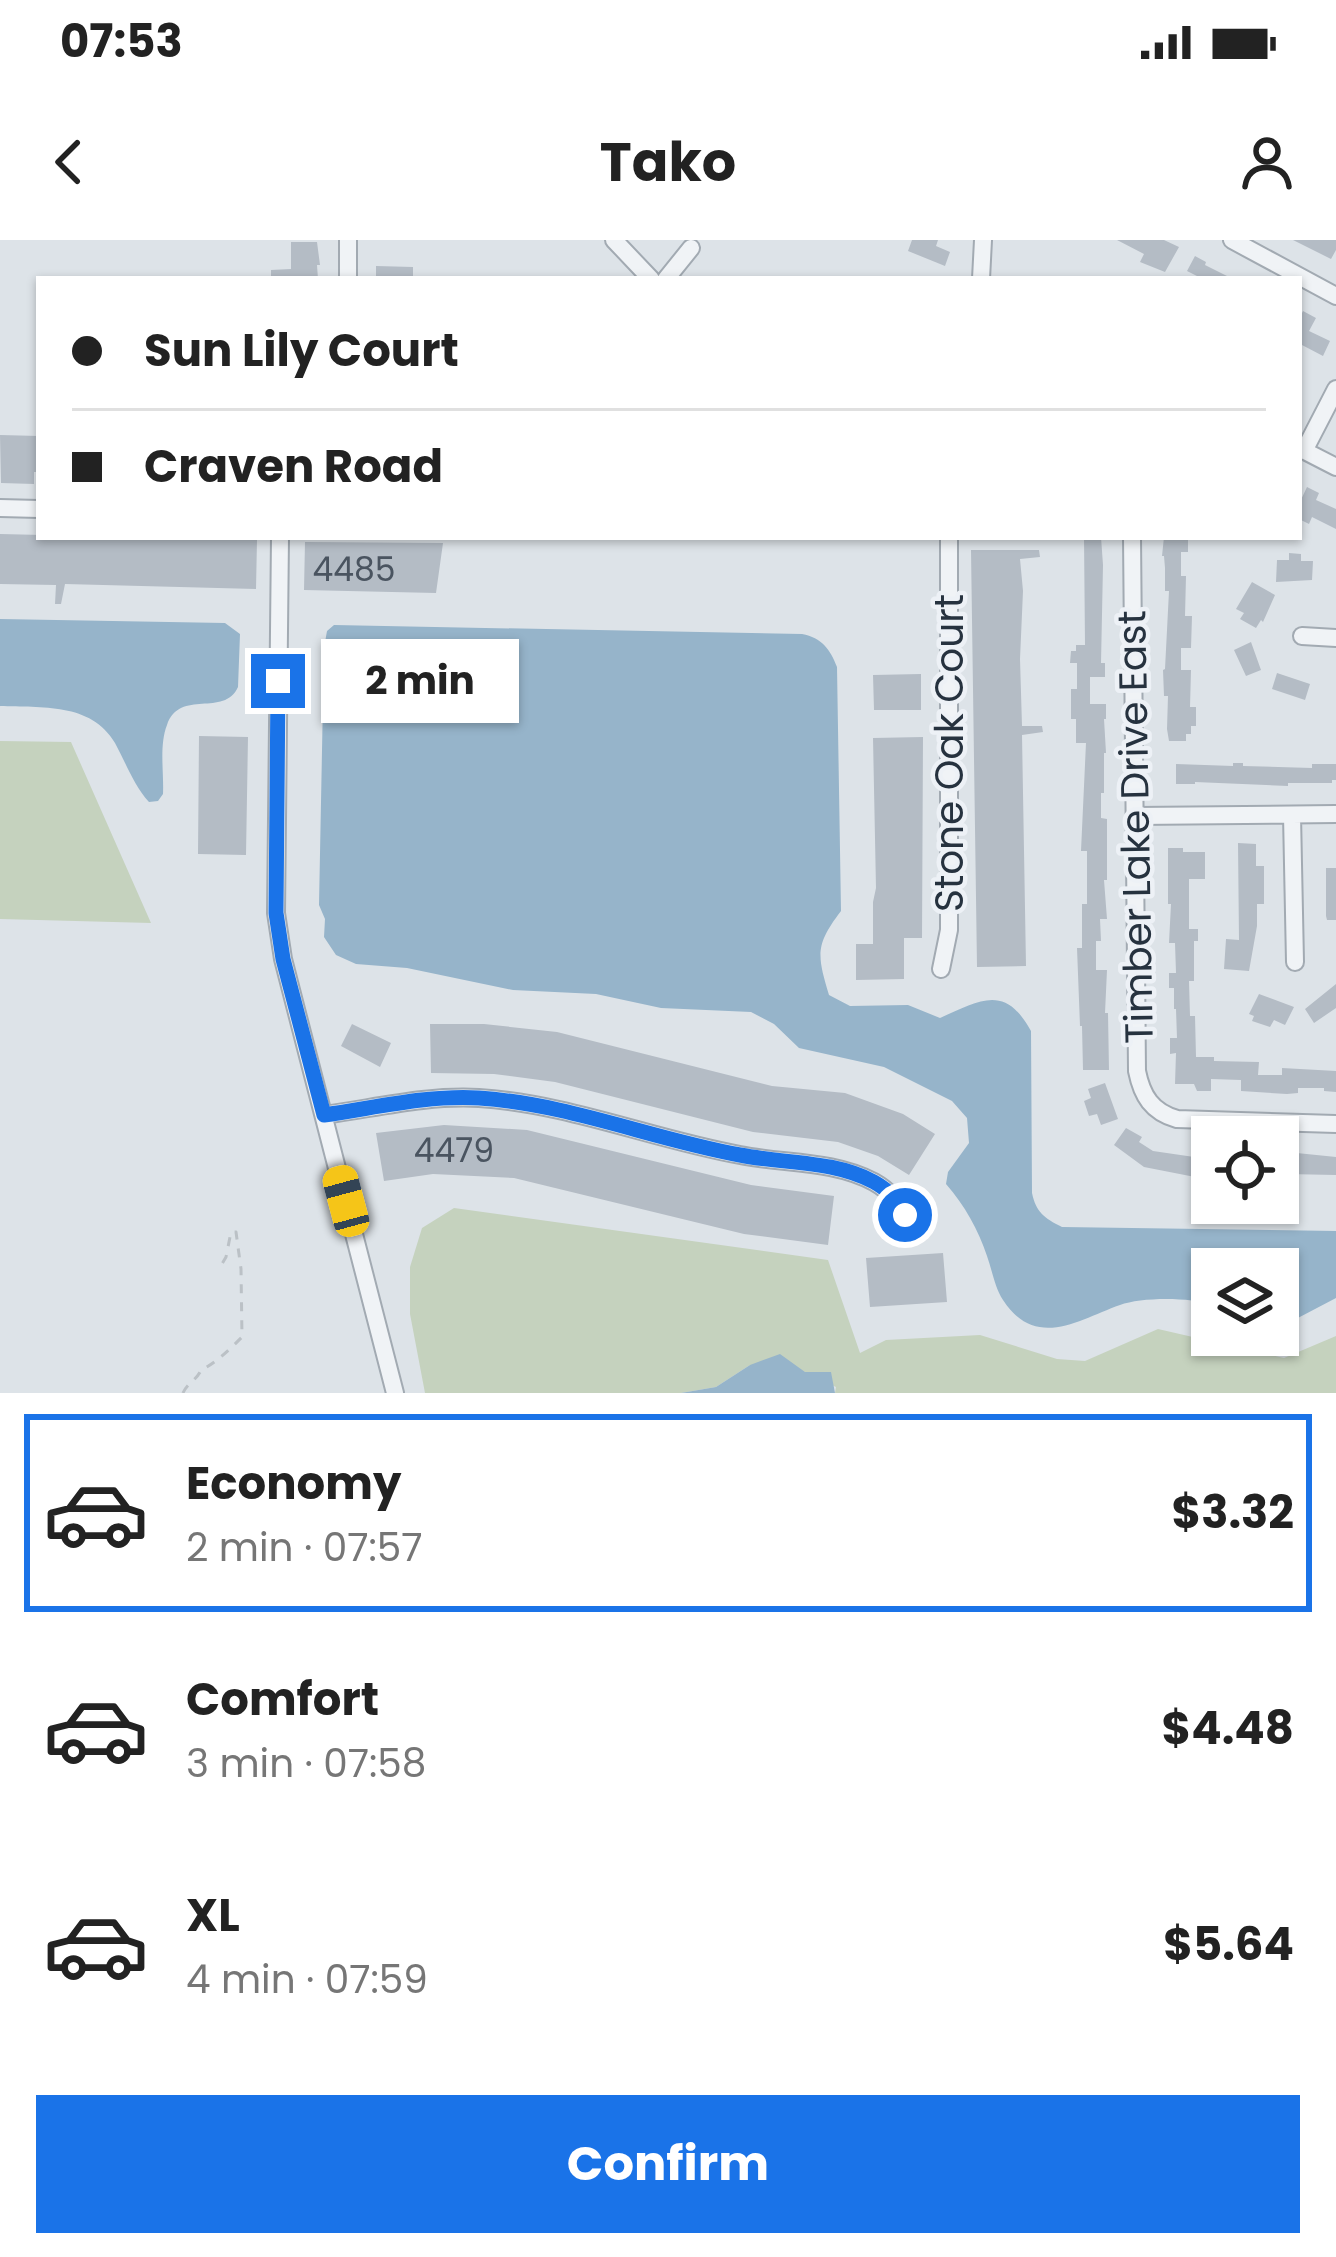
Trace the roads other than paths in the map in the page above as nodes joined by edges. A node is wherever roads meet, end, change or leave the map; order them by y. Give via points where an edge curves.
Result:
1 (348, 240) edge
2 (614, 240) edge
3 (983, 240) edge
4 (1232, 240) edge
5 (691, 248) dead end
6 (348, 276) edge
7 (648, 276) edge
8 (668, 276) edge
9 (981, 276) edge
10 (1299, 276) edge
11 (1302, 278) edge
12 (1336, 296) edge
13 (1336, 389) edge
14 (1302, 450) edge
15 (1336, 467) edge
16 (0, 508) edge
17 (36, 509) edge
18 (280, 540) edge
19 (949, 540) edge
20 (1132, 540) edge
21 (1302, 635) dead end
22 (1336, 638) edge
23 (1336, 814) edge
24 (1292, 815) junction
25 (1136, 816) junction
26 (1295, 962) dead end
27 (941, 969) dead end
28 (324, 1115) junction
29 (1336, 1124) edge
30 (905, 1215) dead end
31 (395, 1393) edge

1 - 6 street
2 - 7 street
3 - 9 street
4 - 10 street
5 - 8 street
11 - 12 street
13 - 14 street
14 - 15 street
16 - 17 street
18 - 28 street via 276,913
19 - 27 street, Stone Oak Court via 949,931
20 - 25 street, Timber Lake Drive East
21 - 22 street
23 - 24 street
24 - 25 street
24 - 26 street
25 - 29 street, Timber Lake Drive East via 1137,1071 1144,1095 1158,1111 1189,1121
28 - 30 street via 411,1100 538,1105 740,1155 825,1165 872,1181 895,1196
28 - 31 street

